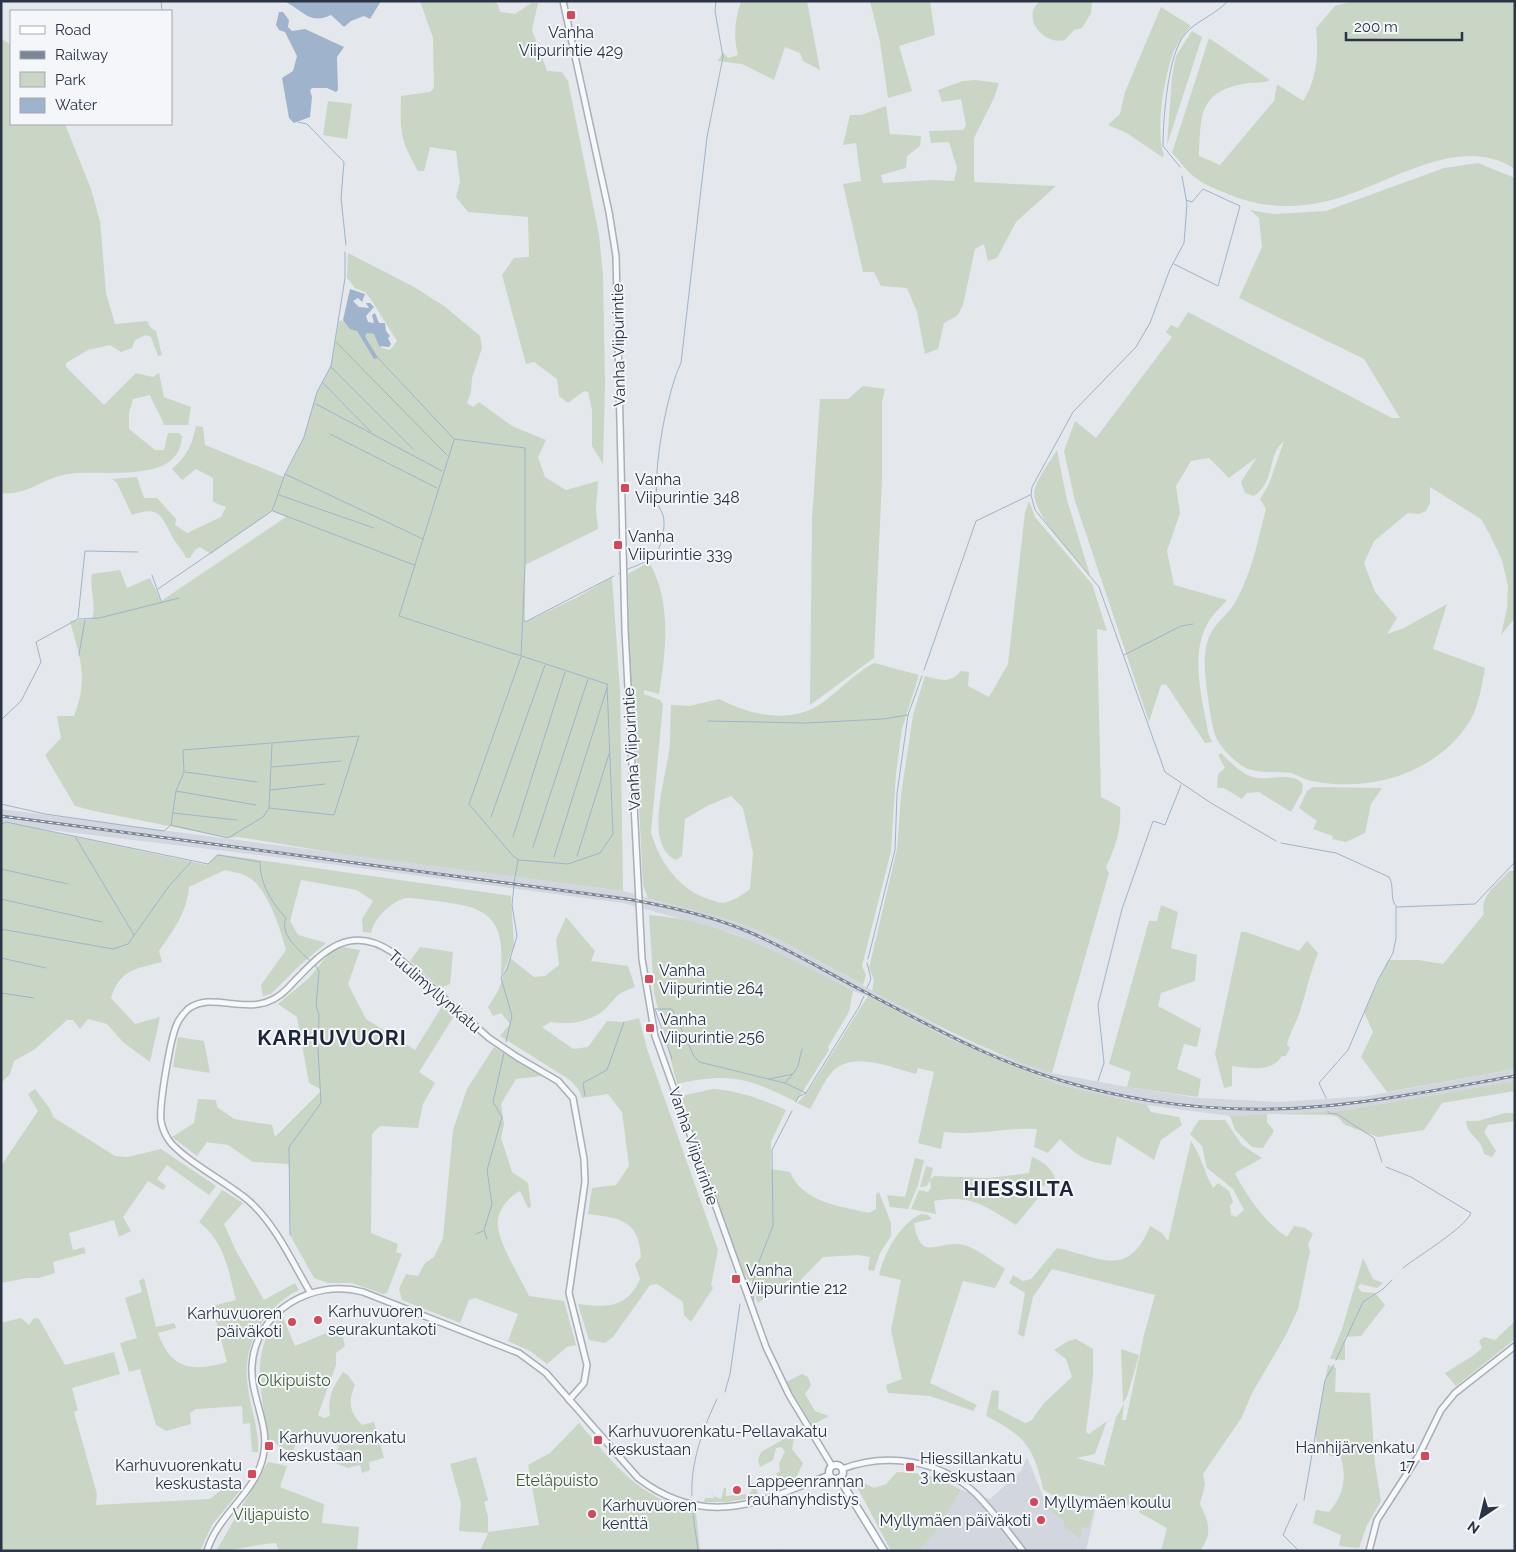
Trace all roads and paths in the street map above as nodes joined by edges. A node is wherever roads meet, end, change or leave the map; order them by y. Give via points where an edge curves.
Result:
1 (563, 1) edge
2 (310, 1292) junction
3 (1515, 1346) edge
4 (569, 1400) junction
5 (832, 1466) junction
6 (842, 1469) junction
7 (829, 1475) junction
8 (839, 1478) junction
9 (207, 1551) edge
10 (884, 1551) edge
11 (1023, 1551) edge
12 (1368, 1551) edge

1 - 5 street, Vanha Viipurintie via 616,256 625,630 641,951 649,1008 674,1092 769,1354 789,1395
2 - 4 street via 340,1288 363,1292 519,1354 540,1367
2 - 4 street, Tuulimyllynkatu via 261,1212 171,1143 161,1122 163,1098 175,1031 189,1008 213,1003 257,1006 268,1002 284,992 329,948 351,940 366,940 392,952 489,1038 558,1081 574,1098 585,1182 569,1292 587,1365 584,1383
2 - 9 street via 278,1313 258,1342 252,1367 264,1434 263,1457 252,1483 221,1521
3 - 12 street via 1455,1393 1441,1410 1420,1455 1374,1527
4 - 7 street via 638,1478 662,1494 688,1504 717,1508 743,1506
5 - 6 main road
5 - 7 main road
6 - 8 main road via 843,1474
6 - 11 street via 864,1462 887,1460 936,1468 976,1494
7 - 8 main road
8 - 10 main road

